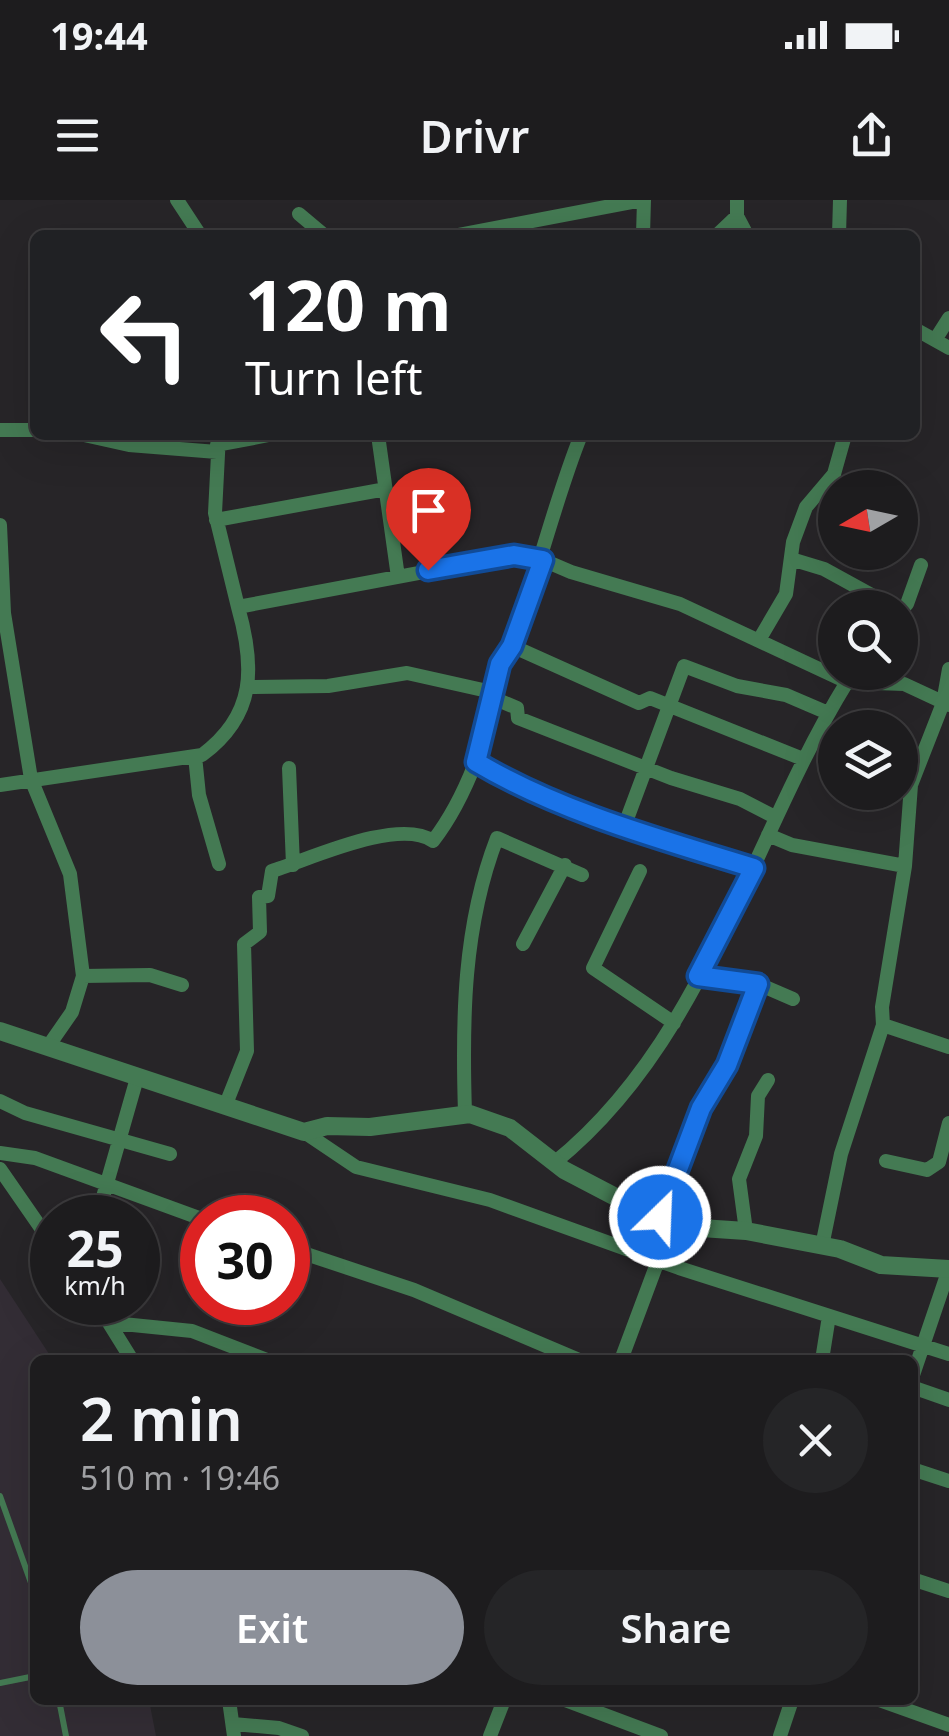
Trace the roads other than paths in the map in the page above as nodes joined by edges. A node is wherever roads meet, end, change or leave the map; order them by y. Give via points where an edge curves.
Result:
1 (178, 200) edge
2 (643, 200) edge
3 (726, 200) edge
4 (840, 200) edge
5 (737, 206) edge
6 (299, 214) dead end
7 (197, 230) edge
8 (318, 230) edge
9 (485, 230) edge
10 (643, 230) edge
11 (721, 230) edge
12 (745, 230) edge
13 (839, 230) edge
14 (949, 318) edge
15 (920, 332) edge
16 (942, 344) edge
17 (0, 430) edge
18 (30, 430) edge
19 (109, 440) edge
20 (379, 440) edge
21 (579, 440) edge
22 (844, 440) edge
23 (217, 444) edge
24 (386, 488) junction
25 (216, 520) junction
26 (0, 526) edge
27 (790, 559) junction
28 (543, 560) junction
29 (921, 565) dead end
30 (398, 577) junction
31 (864, 590) edge
32 (912, 590) edge
33 (238, 606) junction
34 (2, 613) edge
35 (759, 640) junction
36 (512, 646) junction
37 (818, 668) edge
38 (949, 669) edge
39 (248, 687) junction
40 (917, 690) edge
41 (491, 694) junction
42 (946, 704) edge
43 (668, 707) junction
44 (821, 710) edge
45 (818, 731) edge
46 (195, 756) junction
47 (803, 759) junction
48 (476, 762) junction
49 (289, 768) dead end
50 (649, 768) junction
51 (30, 779) junction
52 (0, 785) edge
53 (775, 817) junction
54 (624, 827) junction
55 (768, 835) junction
56 (219, 864) dead end
57 (293, 865) junction
58 (565, 865) junction
59 (906, 866) junction
60 (754, 868) junction
61 (640, 871) dead end
62 (582, 875) dead end
63 (523, 944) dead end
64 (83, 976) junction
65 (698, 976) junction
66 (758, 984) junction
67 (182, 985) dead end
68 (792, 999) dead end
69 (674, 1023) junction
70 (883, 1025) junction
71 (0, 1032) edge
72 (949, 1046) edge
73 (48, 1048) junction
74 (137, 1078) junction
75 (768, 1080) dead end
76 (0, 1102) edge
77 (226, 1104) junction
78 (464, 1113) junction
79 (949, 1123) edge
80 (304, 1132) junction
81 (119, 1139) junction
82 (0, 1154) edge
83 (170, 1154) dead end
84 (886, 1160) dead end
85 (554, 1163) junction
86 (0, 1169) edge
87 (105, 1184) junction
88 (103, 1195) edge
89 (180, 1211) edge
90 (30, 1212) edge
91 (666, 1222) junction
92 (746, 1231) junction
93 (822, 1246) junction
94 (310, 1255) edge
95 (660, 1262) junction
96 (949, 1270) edge
97 (946, 1289) edge
98 (829, 1316) junction
99 (114, 1325) edge
100 (136, 1325) edge
101 (925, 1345) junction
102 (949, 1354) edge
103 (129, 1355) edge
104 (254, 1355) edge
105 (567, 1355) edge
106 (623, 1355) edge
107 (823, 1355) edge
108 (918, 1363) edge
109 (918, 1389) edge
110 (949, 1400) edge
111 (918, 1471) edge
112 (949, 1481) edge
113 (0, 1496) edge
114 (30, 1580) edge
115 (918, 1581) edge
116 (949, 1591) edge
117 (30, 1677) edge
118 (0, 1684) edge
119 (60, 1705) edge
120 (230, 1705) edge
121 (502, 1705) edge
122 (577, 1705) edge
123 (790, 1705) edge
124 (892, 1705) edge
125 (949, 1726) edge
126 (234, 1730) edge
127 (66, 1736) edge
128 (302, 1736) edge
129 (490, 1736) edge
130 (661, 1736) edge
131 (780, 1736) edge

1 - 7 street
2 - 9 street
2 - 10 street
3 - 5 street
4 - 13 street
5 - 11 street
5 - 12 street
6 - 8 street
14 - 16 street
15 - 16 street
17 - 18 street
19 - 23 street
20 - 24 street
21 - 28 street
22 - 27 street via 834,474 806,507
23 - 25 street
24 - 25 street
24 - 30 street
25 - 33 street
26 - 34 street
27 - 31 street
27 - 35 street via 786,594
28 - 30 street via 514,555
28 - 35 street via 680,604
28 - 36 street
29 - 32 street
30 - 33 street
33 - 39 street via 250,648
34 - 51 street
35 - 37 street
36 - 41 street
36 - 43 street via 616,696 639,703 650,698
38 - 42 street
39 - 41 street via 328,686 407,673
39 - 46 street via 236,722 220,742
40 - 42 street
41 - 48 street
41 - 50 street via 516,708 518,718
42 - 59 street via 911,785
43 - 44 street via 684,666
43 - 47 street
43 - 50 street
45 - 47 street
46 - 51 street
46 - 56 street
47 - 53 street
48 - 54 street
48 - 57 street via 433,841 392,836 320,850
49 - 57 street
50 - 53 street
50 - 54 street
51 - 52 street
51 - 64 street via 70,874
53 - 55 street
54 - 60 street
55 - 59 street
55 - 60 street
57 - 77 street via 272,871 268,896 259,897 260,932 244,944 247,1051
58 - 62 street
58 - 63 street
58 - 78 street via 496,838 463,989
59 - 70 street
60 - 65 street
61 - 69 street via 593,968
64 - 67 street via 150,976
64 - 73 street via 72,1012
65 - 66 street
65 - 69 street
66 - 68 street
66 - 91 street via 727,1065 701,1108
69 - 85 street via 619,1104
70 - 72 street
70 - 93 street via 841,1154
71 - 73 street
73 - 74 street
74 - 77 street
74 - 81 street
75 - 92 street via 758,1096 756,1136 739,1179
76 - 81 street
77 - 80 street
78 - 80 street
78 - 85 street via 510,1128
79 - 84 street via 939,1162 927,1170
80 - 95 street via 356,1167 490,1200
81 - 83 street
81 - 87 street
82 - 87 street via 35,1158
85 - 91 street via 617,1202
86 - 90 street
87 - 88 street
87 - 89 street
91 - 92 street
91 - 95 street
92 - 93 street
93 - 96 street via 881,1266
94 - 105 street via 414,1290
95 - 98 street
95 - 106 street
96 - 97 street
97 - 101 street
98 - 101 street
98 - 107 street
99 - 103 street
100 - 104 street via 192,1330
101 - 102 street
101 - 108 street
109 - 110 street
111 - 112 street
113 - 114 lane
115 - 116 street
117 - 118 lane
119 - 127 lane
120 - 126 street
121 - 129 street
122 - 130 street
123 - 131 street
124 - 125 street
126 - 128 street via 279,1728

